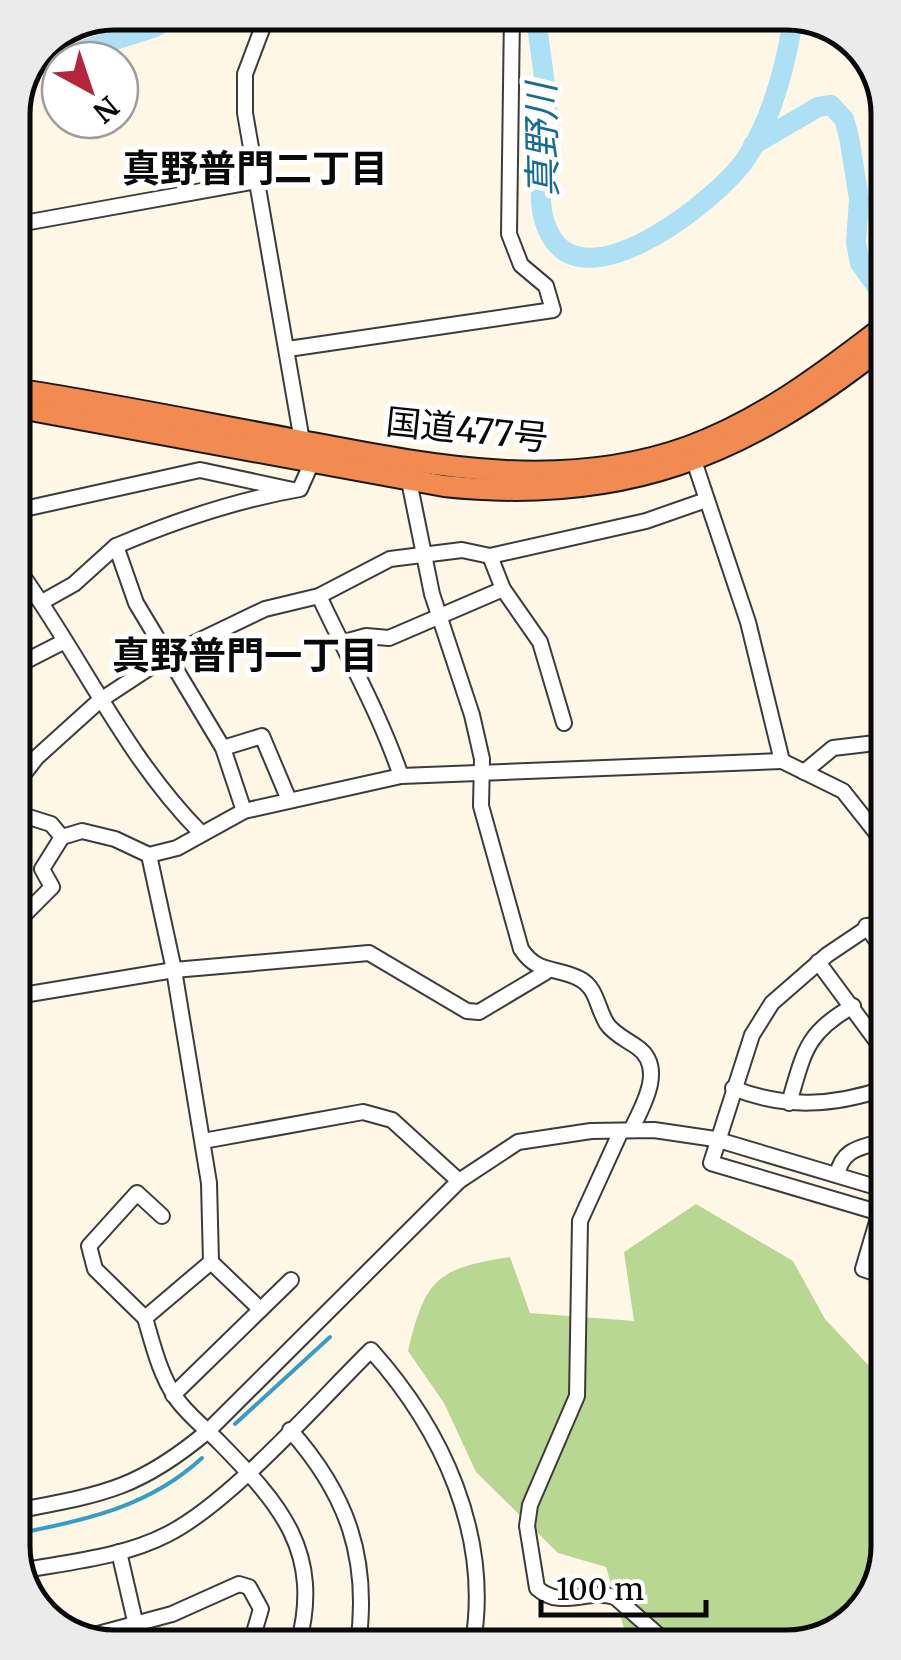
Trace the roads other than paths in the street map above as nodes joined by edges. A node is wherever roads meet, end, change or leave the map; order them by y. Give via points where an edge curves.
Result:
1 (261, 30) edge
2 (512, 30) edge
3 (256, 181) junction
4 (30, 221) edge
5 (871, 336) edge
6 (288, 349) junction
7 (871, 355) edge
8 (30, 392) edge
9 (30, 410) edge
10 (302, 441) junction
11 (692, 455) junction
12 (312, 462) junction
13 (409, 481) junction
14 (294, 490) junction
15 (706, 500) junction
16 (30, 508) edge
17 (116, 546) junction
18 (490, 556) junction
19 (422, 557) junction
20 (30, 585) edge
21 (503, 588) junction
22 (318, 596) junction
23 (42, 602) junction
24 (438, 615) junction
25 (65, 641) junction
26 (341, 642) junction
27 (169, 655) junction
28 (30, 659) edge
29 (99, 701) junction
30 (564, 723) dead end
31 (871, 744) edge
32 (223, 748) junction
33 (782, 761) junction
34 (30, 766) edge
35 (804, 772) junction
36 (482, 775) junction
37 (401, 776) junction
38 (289, 800) junction
39 (244, 811) junction
40 (30, 817) edge
41 (871, 825) edge
42 (200, 832) junction
43 (62, 837) junction
44 (149, 855) junction
45 (30, 909) edge
46 (871, 923) edge
47 (866, 926) junction
48 (871, 933) edge
49 (818, 962) junction
50 (174, 970) junction
51 (546, 972) junction
52 (30, 994) edge
53 (852, 1006) junction
54 (871, 1033) edge
55 (733, 1088) junction
56 (871, 1093) edge
57 (788, 1103) junction
58 (626, 1130) junction
59 (715, 1139) junction
60 (203, 1141) junction
61 (871, 1144) edge
62 (837, 1175) junction
63 (459, 1181) junction
64 (871, 1185) edge
65 (871, 1210) edge
66 (162, 1216) dead end
67 (871, 1249) edge
68 (211, 1262) junction
69 (871, 1272) edge
70 (291, 1280) dead end
71 (260, 1309) junction
72 (146, 1318) junction
73 (174, 1395) junction
74 (290, 1430) junction
75 (208, 1432) junction
76 (248, 1471) junction
77 (30, 1508) edge
78 (119, 1552) junction
79 (34, 1568) edge
80 (136, 1625) junction
81 (116, 1630) edge
82 (137, 1630) edge
83 (255, 1630) edge
84 (302, 1630) edge
85 (360, 1630) edge
86 (474, 1630) edge
87 (653, 1630) edge

1 - 3 street via 245,74
2 - 6 street via 509,234 521,265 546,286 553,310
3 - 4 street
3 - 6 street
5 - 11 highway, 国道477号
6 - 10 street
7 - 11 highway, 国道477号 via 795,412
8 - 10 highway, 国道477号
9 - 12 highway, 国道477号
10 - 11 highway, 国道477号 via 517,474
10 - 12 street
11 - 13 highway, 国道477号 via 620,482 554,491
11 - 15 street
12 - 13 highway, 国道477号
12 - 14 street via 304,486
13 - 19 street
14 - 16 street via 200,470
14 - 17 street via 249,496
15 - 18 street via 646,521
15 - 33 street via 748,622
17 - 23 street
17 - 27 street via 136,603
18 - 19 street via 462,550
18 - 21 street
19 - 22 street via 390,558
19 - 24 street
20 - 23 street
21 - 24 street
21 - 30 street via 540,642
22 - 26 street
22 - 27 street via 265,609
23 - 25 street
24 - 26 street via 389,638
24 - 36 street via 472,715
25 - 28 street
25 - 29 street
26 - 37 street
27 - 29 street
27 - 32 street
29 - 34 street
29 - 42 street
31 - 35 street via 833,748
32 - 38 street via 262,736
32 - 39 street
33 - 35 street
33 - 36 street
35 - 41 street via 855,801
36 - 37 street
36 - 51 street via 481,806 521,949
37 - 38 street
38 - 39 street
39 - 42 street
40 - 43 street via 51,824
42 - 44 street via 178,848
43 - 44 street via 82,831
43 - 45 street via 42,869 52,886
44 - 50 street
46 - 47 street
47 - 48 street
47 - 49 street
49 - 53 street
49 - 55 street via 772,1003
50 - 51 street via 369,953 478,1012
50 - 52 street
50 - 60 street
51 - 58 street via 578,977 591,987 611,1029 651,1062 652,1078
53 - 54 street
53 - 57 street via 821,1024 806,1045
55 - 57 street
55 - 59 street
56 - 57 street
58 - 59 street
58 - 63 street via 518,1142
58 - 87 street via 580,1221 577,1396 527,1526 544,1594 554,1600 615,1596
59 - 62 street
59 - 65 street via 711,1163
60 - 63 street via 363,1112 392,1120
60 - 68 street
61 - 62 street via 852,1148
62 - 64 street
63 - 75 street
66 - 72 street via 137,1193 89,1246 95,1269
67 - 69 street via 864,1270
68 - 71 street
68 - 72 street
70 - 71 street
71 - 73 street
72 - 73 street
73 - 75 street
74 - 76 street
74 - 85 street via 342,1500 353,1535
74 - 86 street via 372,1350 409,1392 458,1490 477,1592
75 - 76 street
75 - 77 street via 142,1480 111,1493
76 - 78 street via 168,1534
76 - 84 street via 273,1498 301,1558
78 - 79 street
78 - 80 street
80 - 81 street
80 - 82 street
80 - 83 street via 239,1584 249,1586 261,1609

